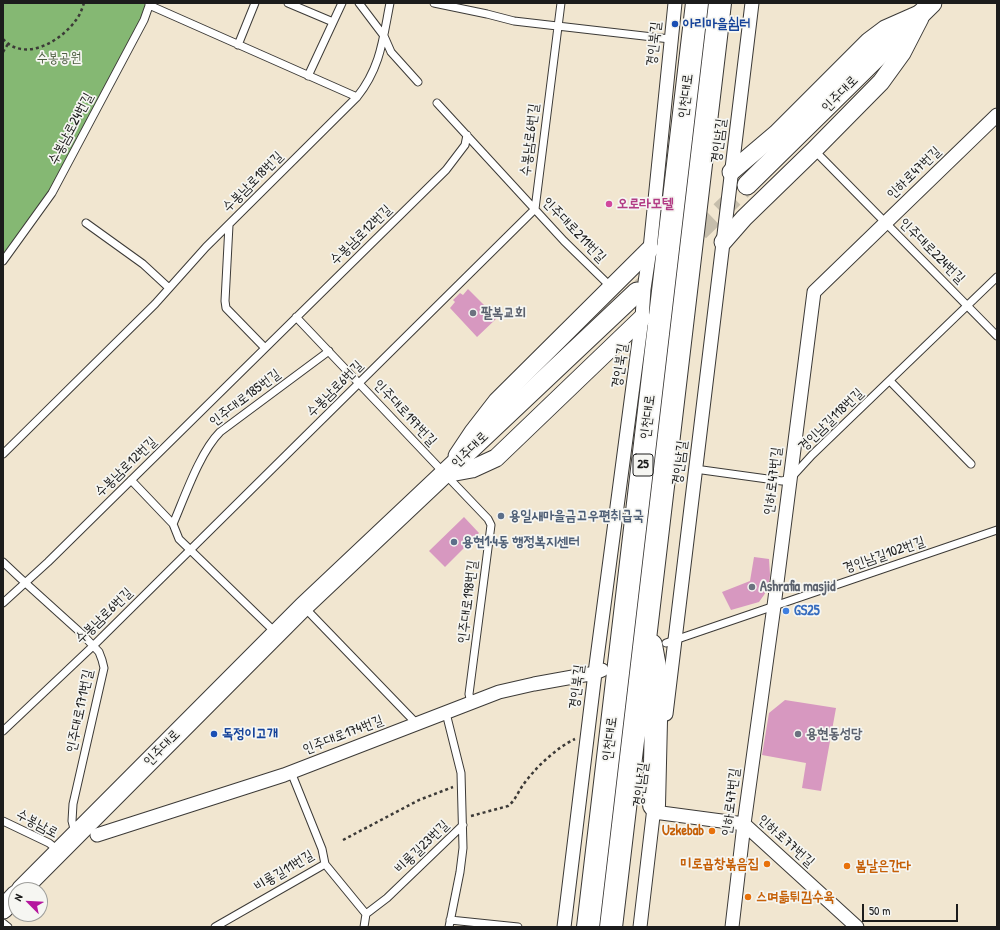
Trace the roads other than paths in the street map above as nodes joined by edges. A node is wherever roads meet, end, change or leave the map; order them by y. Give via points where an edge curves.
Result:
1 (255, 3) edge
2 (288, 3) edge
3 (342, 3) edge
4 (359, 3) edge
5 (390, 3) edge
6 (434, 3) edge
7 (562, 3) edge
8 (675, 3) edge
9 (697, 3) edge
10 (720, 3) edge
11 (752, 3) edge
12 (149, 4) edge
13 (927, 8) edge
14 (333, 22) junction
15 (558, 27) junction
16 (384, 36) junction
17 (670, 39) junction
18 (238, 44) junction
19 (308, 76) junction
20 (418, 82) dead end
21 (357, 96) junction
22 (437, 102) dead end
23 (997, 115) edge
24 (467, 135) junction
25 (814, 150) junction
26 (731, 172) junction
27 (747, 185) tunnel mouth
28 (535, 209) junction
29 (886, 222) junction
30 (86, 223) dead end
31 (229, 225) junction
32 (723, 242) junction
33 (650, 250) junction
34 (3, 261) edge
35 (997, 277) edge
36 (611, 287) junction
37 (169, 288) junction
38 (637, 292) tunnel mouth
39 (968, 305) junction
40 (296, 317) junction
41 (642, 318) junction
42 (997, 336) edge
43 (265, 348) junction
44 (329, 351) junction
45 (890, 381) junction
46 (360, 383) junction
47 (3, 454) edge
48 (971, 464) dead end
49 (695, 469) junction
50 (445, 474) junction
51 (790, 479) junction
52 (131, 480) junction
53 (173, 524) junction
54 (997, 530) edge
55 (191, 550) junction
56 (3, 562) edge
57 (24, 582) junction
58 (3, 603) edge
59 (303, 606) junction
60 (774, 606) junction
61 (647, 622) junction
62 (277, 633) junction
63 (670, 641) junction
64 (93, 646) junction
65 (598, 672) junction
66 (471, 703) junction
67 (446, 713) junction
68 (417, 724) junction
69 (3, 731) edge
70 (291, 772) junction
71 (654, 808) junction
72 (3, 820) edge
73 (744, 824) junction
74 (463, 825) junction
75 (94, 827) junction
76 (68, 842) junction
77 (325, 864) junction
78 (29, 882) edge
79 (366, 914) junction
80 (3, 923) edge
81 (449, 924) edge
82 (8, 927) edge
83 (215, 927) edge
84 (364, 927) edge
85 (518, 927) edge
86 (564, 927) edge
87 (588, 927) edge
88 (611, 927) edge
89 (640, 927) edge
90 (732, 927) edge
91 (857, 927) edge

1 - 18 lane
2 - 14 lane
3 - 14 lane
4 - 16 lane
5 - 16 lane, 수봉남로18번길
6 - 15 lane via 514,21
7 - 15 lane, 수봉남로6번길
8 - 17 street, 경인북길
9 - 87 highway, 인천대로 / 25
10 - 61 highway, 인천대로 / 25
11 - 26 street, 경인남길
12 - 18 lane
12 - 34 lane, 수봉남로24번길 via 144,20 52,193
13 - 25 street via 902,53 880,82
13 - 26 street via 885,29 869,41 777,133
13 - 27 main road, 인주대로
14 - 19 lane
15 - 17 lane
15 - 28 lane, 수봉남로6번길
16 - 20 lane via 391,52
16 - 21 lane, 수봉남로18번길 via 374,70
17 - 33 street, 경인북길
18 - 19 lane
19 - 21 lane
21 - 31 lane, 수봉남로18번길
22 - 24 lane, 인주대로211번길
23 - 29 street, 인하로47번길
24 - 28 lane, 인주대로211번길
24 - 40 lane, 수봉남로12번길 via 465,145 446,170
25 - 29 lane, 인주대로224번길
25 - 32 street
26 - 32 street, 경인남길
28 - 36 lane, 인주대로211번길
28 - 46 lane, 수봉남로6번길
29 - 39 lane, 인주대로224번길
29 - 51 street, 인하로47번길 via 814,292
30 - 37 lane via 143,264
31 - 37 lane, 수봉남로18번길
31 - 43 lane via 226,308
32 - 49 street, 경인남길
33 - 36 street
33 - 41 street, 경인북길
35 - 39 lane, 경인남길118번길
36 - 50 street via 497,401
37 - 47 lane, 수봉남로18번길
38 - 50 main road, 인주대로
39 - 42 lane, 인주대로224번길
39 - 45 lane, 경인남길118번길
40 - 43 lane, 수봉남로12번길
40 - 44 lane, 인주대로197번길
41 - 50 street via 496,458 472,469
41 - 65 street, 경인북길
43 - 52 lane, 수봉남로12번길
44 - 46 lane, 인주대로197번길
44 - 53 lane, 인주대로185번길 via 212,440
45 - 48 lane
45 - 51 lane, 경인남길118번길
46 - 50 lane, 인주대로197번길
46 - 55 lane, 수봉남로6번길
49 - 51 lane via 782,481
49 - 63 street, 경인남길
50 - 59 main road, 인주대로
50 - 66 lane, 인주대로198번길 via 488,519 491,526 469,694
51 - 60 street, 인하로47번길
52 - 53 lane
52 - 57 lane, 수봉남로12번길 via 48,562
53 - 55 lane via 179,538
54 - 60 lane, 경인남길102번길
55 - 62 lane
55 - 64 lane, 수봉남로6번길
56 - 57 lane, 인주대로171번길
57 - 58 lane, 수봉남로12번길
57 - 64 lane, 인주대로171번길
59 - 62 main road, 인주대로
59 - 68 lane
60 - 63 lane, 경인남길102번길
60 - 73 street, 인하로47번길
61 - 71 highway via 657,678
61 - 88 highway, 인천대로 / 25
62 - 75 main road, 인주대로
63 - 71 street, 경인남길
64 - 69 lane, 수봉남로6번길
64 - 76 lane, 인주대로171번길 via 104,668 73,804
65 - 66 street, 인주대로174번길 via 499,692
65 - 86 street, 경인북길
66 - 67 street, 인주대로174번길
67 - 68 street, 인주대로174번길
67 - 74 lane via 461,773
68 - 70 street, 인주대로174번길
70 - 75 street, 인주대로174번길
70 - 77 lane, 비룡길11번길 via 322,849
71 - 73 street, 인하로77번길
71 - 89 street, 경인남길
72 - 76 lane, 수봉남로 via 49,843
73 - 90 street, 인하로47번길
73 - 91 street, 인하로77번길
74 - 79 lane, 비룡길23번길 via 387,898
74 - 81 lane, 비룡길23번길 via 460,872
75 - 76 main road, 인주대로
76 - 78 main road, 인주대로
77 - 79 lane
77 - 83 lane, 비룡길11번길
79 - 84 lane
80 - 82 lane
81 - 85 lane

